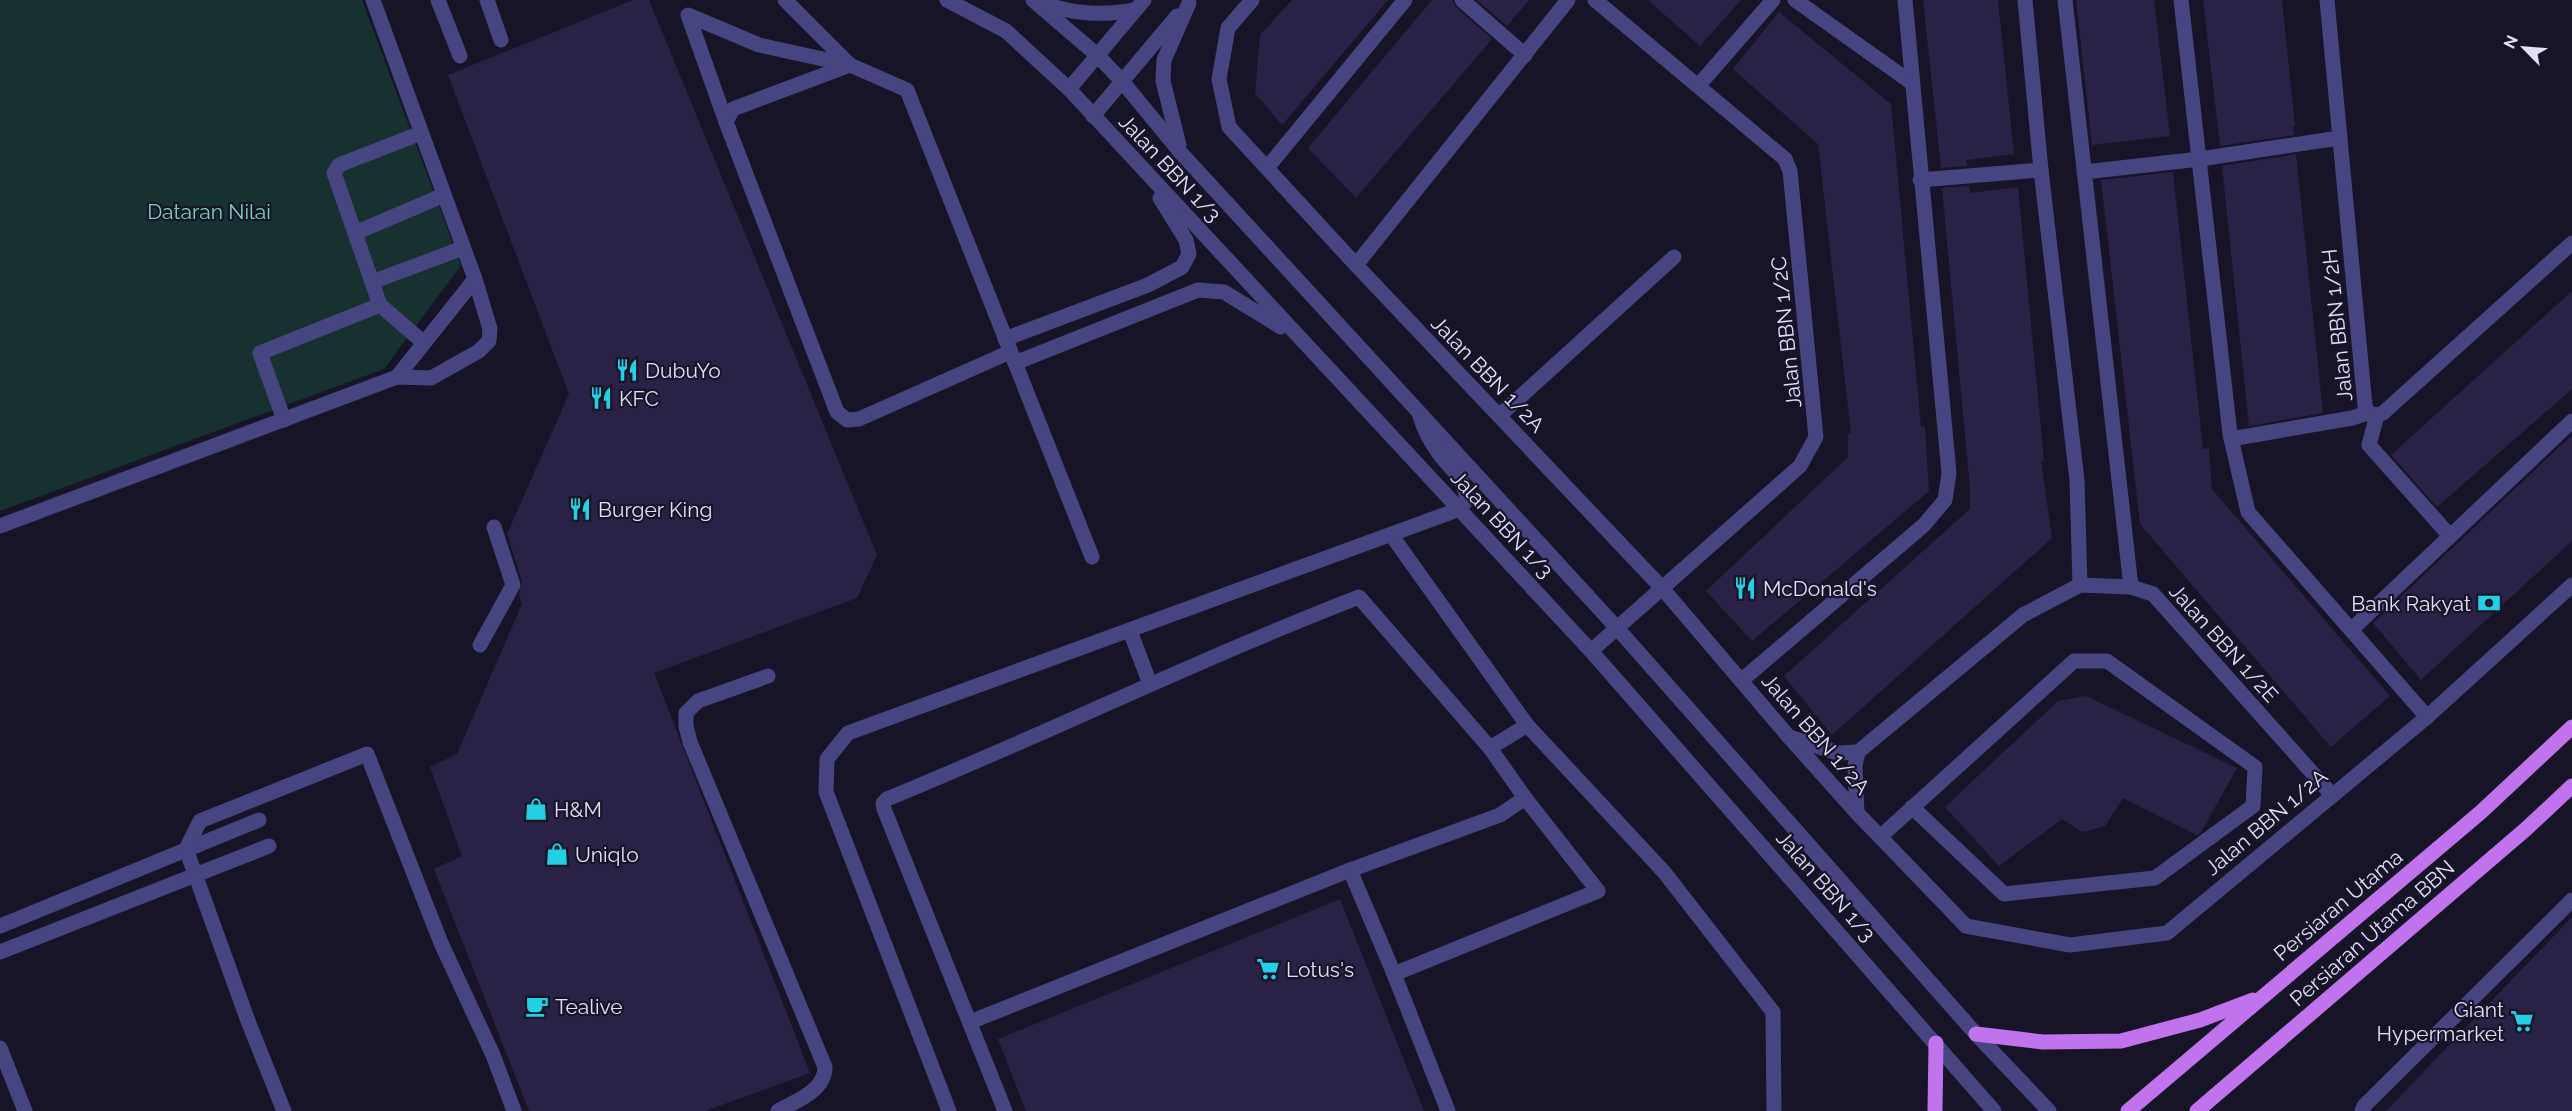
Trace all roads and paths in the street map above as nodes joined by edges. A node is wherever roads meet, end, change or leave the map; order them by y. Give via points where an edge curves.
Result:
1 (373, 0) edge
2 (438, 0) edge
3 (487, 0) edge
4 (785, 0) edge
5 (947, 0) edge
6 (1251, 0) edge
7 (1405, 0) edge
8 (1462, 0) edge
9 (1568, 0) edge
10 (1595, 0) edge
11 (1773, 0) edge
12 (1796, 0) edge
13 (1905, 0) edge
14 (2025, 0) edge
15 (2065, 0) edge
16 (2181, 0) edge
17 (2327, 0) edge
18 (1190, 1) edge
19 (1036, 2) edge
20 (1139, 5) edge
21 (1612, 5) edge
22 (501, 40) dead end
23 (1097, 55) junction
24 (1526, 55) junction
25 (460, 56) dead end
26 (850, 65) junction
27 (1121, 80) junction
28 (1912, 83) junction
29 (1698, 86) junction
30 (1069, 89) junction
31 (1093, 116) junction
32 (726, 122) junction
33 (421, 133) junction
34 (2339, 138) junction
35 (1181, 153) junction
36 (2200, 159) junction
37 (1267, 168) junction
38 (1143, 170) junction
39 (2041, 170) junction
40 (2084, 172) junction
41 (1920, 180) junction
42 (444, 195) junction
43 (355, 233) junction
44 (2572, 243) edge
45 (463, 248) junction
46 (1674, 257) dead end
47 (1356, 265) junction
48 (475, 279) junction
49 (372, 282) junction
50 (380, 305) junction
51 (1302, 340) junction
52 (424, 343) junction
53 (1010, 351) junction
54 (397, 378) junction
55 (1417, 407) junction
56 (2373, 414) junction
57 (1499, 416) junction
58 (284, 420) junction
59 (2572, 421) edge
60 (2231, 439) junction
61 (1460, 509) junction
62 (0, 526) edge
63 (494, 527) dead end
64 (1392, 536) junction
65 (2450, 536) junction
66 (1092, 557) dead end
67 (2080, 585) junction
68 (2572, 585) edge
69 (2131, 587) junction
70 (1662, 588) junction
71 (1617, 628) junction
72 (2351, 630) junction
73 (1130, 631) junction
74 (480, 645) dead end
75 (1591, 651) junction
76 (768, 676) dead end
77 (1742, 680) junction
78 (1150, 684) junction
79 (2427, 717) junction
80 (1527, 725) junction
81 (2572, 727) edge
82 (1789, 737) junction
83 (1490, 748) junction
84 (1858, 752) junction
85 (2572, 786) edge
86 (2332, 795) junction
87 (1525, 798) junction
88 (1912, 807) junction
89 (1857, 813) junction
90 (259, 819) dead end
91 (1880, 837) junction
92 (269, 846) dead end
93 (186, 849) junction
94 (1350, 870) junction
95 (194, 875) junction
96 (2572, 900) edge
97 (0, 926) edge
98 (0, 952) edge
99 (1394, 974) junction
100 (2261, 997) junction
101 (970, 1022) junction
102 (1976, 1034) junction
103 (1936, 1043) junction
104 (0, 1048) edge
105 (2214, 1103) edge
106 (25, 1111) edge
107 (284, 1111) edge
108 (514, 1111) edge
109 (778, 1111) edge
110 (949, 1111) edge
111 (1005, 1111) edge
112 (1448, 1111) edge
113 (1774, 1111) edge
114 (1935, 1111) edge
115 (1994, 1111) edge
116 (2049, 1111) edge
117 (2128, 1111) edge
118 (2197, 1111) edge
119 (2362, 1111) edge

1 - 33 street
2 - 25 street
3 - 22 street
4 - 26 street
5 - 30 street, Jalan BBN 1/3 via 1006,31
6 - 37 street, Jalan BBN 1/2A via 1228,28 1219,79 1229,127
7 - 37 street
8 - 24 street
9 - 24 street
10 - 21 street, Jalan BBN 1/2C
11 - 29 street
12 - 28 street
13 - 28 street
14 - 39 street
15 - 40 street
16 - 36 street
17 - 34 street, Jalan BBN 1/2H
18 - 27 street
18 - 35 street via 1164,60 1163,81
19 - 20 street via 1107,15
19 - 23 street, Jalan BBN 1/3
20 - 23 street
21 - 29 street, Jalan BBN 1/2C
23 - 27 street, Jalan BBN 1/3
23 - 30 street
24 - 47 street
26 - 32 street via 733,109
26 - 32 street via 759,45 688,15
26 - 53 street via 907,90
27 - 31 street
27 - 35 street, Jalan BBN 1/3
28 - 41 street
29 - 70 street, Jalan BBN 1/2C via 1776,150 1790,171 1816,437 1800,466
30 - 31 street, Jalan BBN 1/3
31 - 38 street, Jalan BBN 1/3
32 - 53 street via 837,412 847,420 859,419
33 - 42 street
33 - 43 street via 339,165 334,173
34 - 36 street
34 - 56 street, Jalan BBN 1/2H via 2365,406
35 - 55 street, Jalan BBN 1/3
36 - 40 street
36 - 60 street
37 - 47 street, Jalan BBN 1/2A
38 - 51 street, Jalan BBN 1/3
38 - 53 street via 1186,240 1189,254 1182,267
39 - 41 street
39 - 67 street via 2077,480
40 - 69 street
41 - 77 street via 1949,473 1945,500 1924,525
42 - 43 street
42 - 45 street
43 - 49 street
44 - 56 street, Jalan BBN 1/2H via 2383,413
45 - 48 street
45 - 49 street
46 - 57 street
47 - 57 street, Jalan BBN 1/2A
48 - 52 street
48 - 54 street via 490,329 489,341 479,351 431,378
49 - 50 street
50 - 52 street
50 - 58 street via 260,353
51 - 53 street via 1224,292 1198,290
51 - 61 street, Jalan BBN 1/3
52 - 54 street
53 - 66 street
54 - 58 street
55 - 61 street via 1424,430 1464,483 1467,499
55 - 71 street, Jalan BBN 1/3
56 - 60 street
56 - 65 street via 2369,445
57 - 70 street, Jalan BBN 1/2A
58 - 62 street
59 - 65 street
60 - 72 street via 2248,512
61 - 64 street
61 - 75 street, Jalan BBN 1/3
63 - 74 street via 513,585
64 - 73 street
64 - 80 street
65 - 72 street
67 - 69 street, Jalan BBN 1/2E
67 - 84 street via 2023,615
68 - 79 street, Jalan BBN 1/2A
69 - 86 street, Jalan BBN 1/2E via 2153,594
70 - 71 street, Jalan BBN 1/2C
70 - 77 street, Jalan BBN 1/2A
71 - 75 street, Jalan BBN 1/2C
71 - 102 street, Jalan BBN 1/3
72 - 79 street
73 - 78 street
73 - 110 street via 848,733 827,759 826,792
75 - 103 street, Jalan BBN 1/3
76 - 109 street via 698,701 686,713 686,726 825,1067 818,1087
77 - 82 street, Jalan BBN 1/2A
78 - 83 street via 1359,597
78 - 101 street via 883,803
79 - 86 street, Jalan BBN 1/2A
80 - 83 street
80 - 113 street via 1664,872 1773,1012
81 - 100 main road, Persiaran Utama via 2481,812
82 - 84 street via 1838,753
82 - 89 street, Jalan BBN 1/2A
83 - 87 street
84 - 89 street
85 - 105 main road, Persiaran Utama BBN
86 - 91 street, Jalan BBN 1/2A via 2167,933 2070,945 1966,926
87 - 94 street via 1500,815
87 - 99 street via 1598,891
88 - 88 street via 2004,894 2155,878 2253,806 2255,767 2107,661 2074,661
88 - 91 street
89 - 91 street, Jalan BBN 1/2A
90 - 93 street
92 - 95 street
93 - 95 street
93 - 97 street
93 - 108 street via 201,821 367,754 441,943 493,1055
94 - 99 street
94 - 101 street
95 - 98 street
95 - 107 street
96 - 119 street
99 - 112 street
100 - 102 main road via 2200,1020 2121,1041 2043,1042
100 - 117 main road, Persiaran Utama
101 - 111 street
102 - 116 street, Jalan BBN 1/3
103 - 114 main road
103 - 115 street, Jalan BBN 1/3
104 - 106 street
105 - 118 main road, Persiaran Utama BBN

